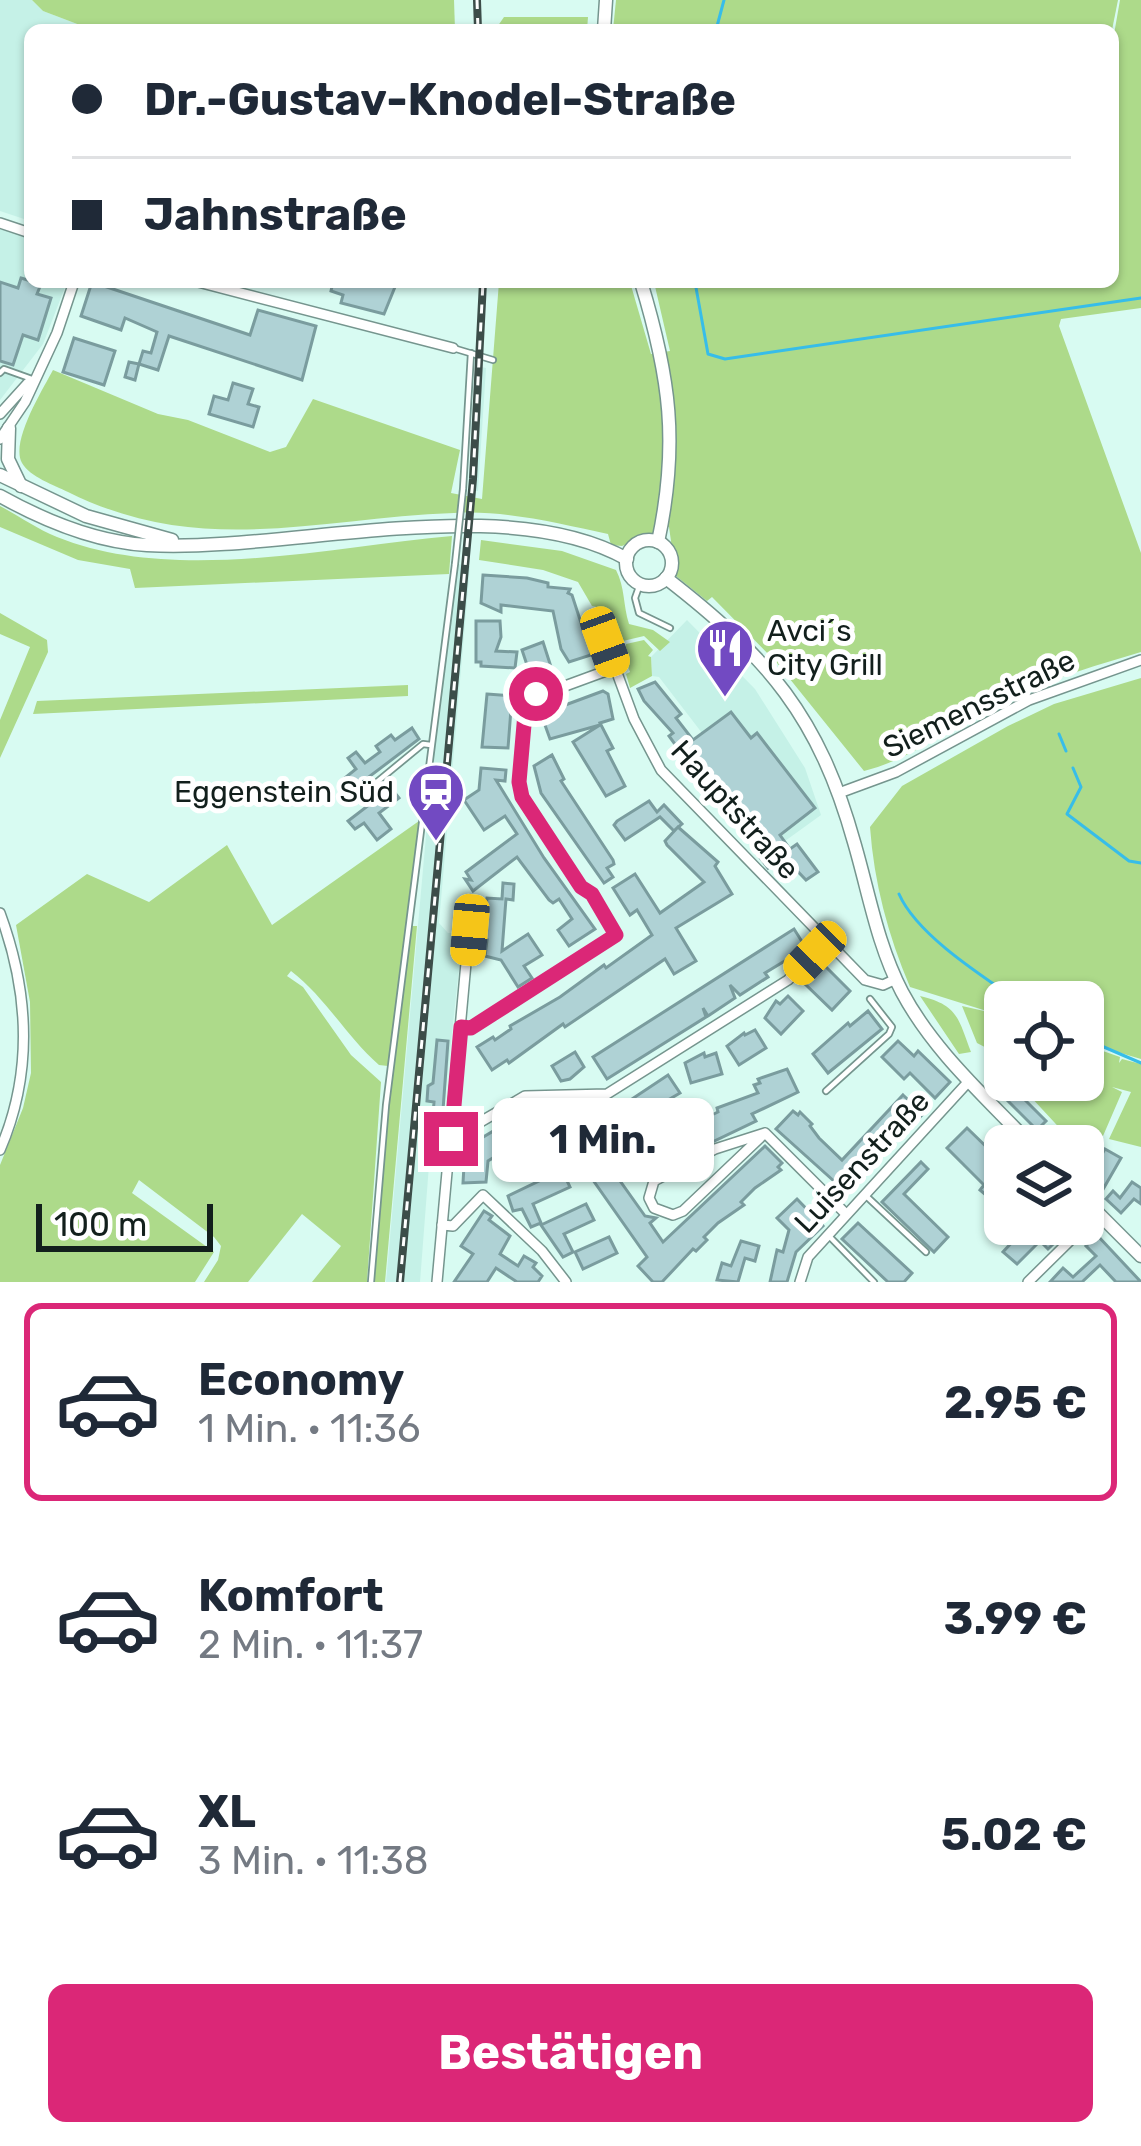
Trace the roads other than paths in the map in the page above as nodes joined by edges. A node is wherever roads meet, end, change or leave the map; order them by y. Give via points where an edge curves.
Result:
1 (72, 288) edge
2 (221, 288) edge
3 (643, 288) edge
4 (454, 348) joint
5 (471, 353) junction
6 (493, 360) dead end
7 (0, 373) edge
8 (32, 380) junction
9 (0, 414) edge
10 (5, 434) edge
11 (0, 475) edge
12 (22, 487) junction
13 (0, 496) edge
14 (658, 542) junction
15 (190, 543) junction
16 (626, 560) junction
17 (666, 578) junction
18 (640, 584) junction
19 (596, 616) dead end
20 (670, 628) dead end
21 (1141, 660) edge
22 (614, 668) junction
23 (431, 745) junction
24 (372, 786) dead end
25 (839, 793) junction
26 (462, 904) dead end
27 (0, 913) edge
28 (825, 942) junction
29 (896, 980) junction
30 (870, 1000) dead end
31 (461, 1027) junction
32 (969, 1081) junction
33 (826, 1091) dead end
34 (1012, 1125) edge
35 (765, 1133) junction
36 (451, 1139) junction
37 (0, 1150) edge
38 (864, 1195) junction
39 (846, 1214) junction
40 (1104, 1219) edge
41 (442, 1225) junction
42 (828, 1235) junction
43 (1066, 1245) edge
44 (926, 1252) dead end
45 (1141, 1256) edge
46 (371, 1282) edge
47 (437, 1282) edge
48 (566, 1282) edge
49 (800, 1282) edge
50 (874, 1282) edge
51 (1028, 1282) edge

1 - 8 street
2 - 4 street
3 - 14 street via 672,424
4 - 5 lane
5 - 6 lane
5 - 23 lane, bridge
7 - 8 lane
8 - 9 street
8 - 10 street
10 - 12 street
11 - 12 street
12 - 15 street via 102,521
13 - 15 street via 85,533 144,545
14 - 16 street via 634,545
14 - 17 street via 672,562
15 - 16 street via 493,526 552,534
16 - 18 street
17 - 18 street
17 - 25 street via 711,612 791,696
18 - 20 lane via 639,613
19 - 22 street, Hauptstraße
21 - 25 street, Siemensstraße via 1029,700 896,772
22 - 28 street, Hauptstraße via 661,770
22 - 31 street via 527,700 519,782 616,935
23 - 24 lane
23 - 46 lane
25 - 29 street
26 - 31 street via 470,930
27 - 37 street via 26,1032 18,1101
28 - 29 street, Hauptstraße via 874,985
28 - 36 street via 788,980 607,1094 525,1096
29 - 32 street via 926,1032
30 - 33 lane via 892,1027 889,1034
31 - 36 street
32 - 34 street
32 - 38 street, Luisenstraße
35 - 35 street via 655,1180 654,1208 682,1211
35 - 39 street
36 - 41 street
38 - 39 street, Luisenstraße
38 - 44 lane
39 - 42 street, Luisenstraße
40 - 45 street
41 - 47 street
41 - 48 street via 453,1226 483,1196
42 - 49 street, Luisenstraße via 808,1256
42 - 50 lane
43 - 51 street

